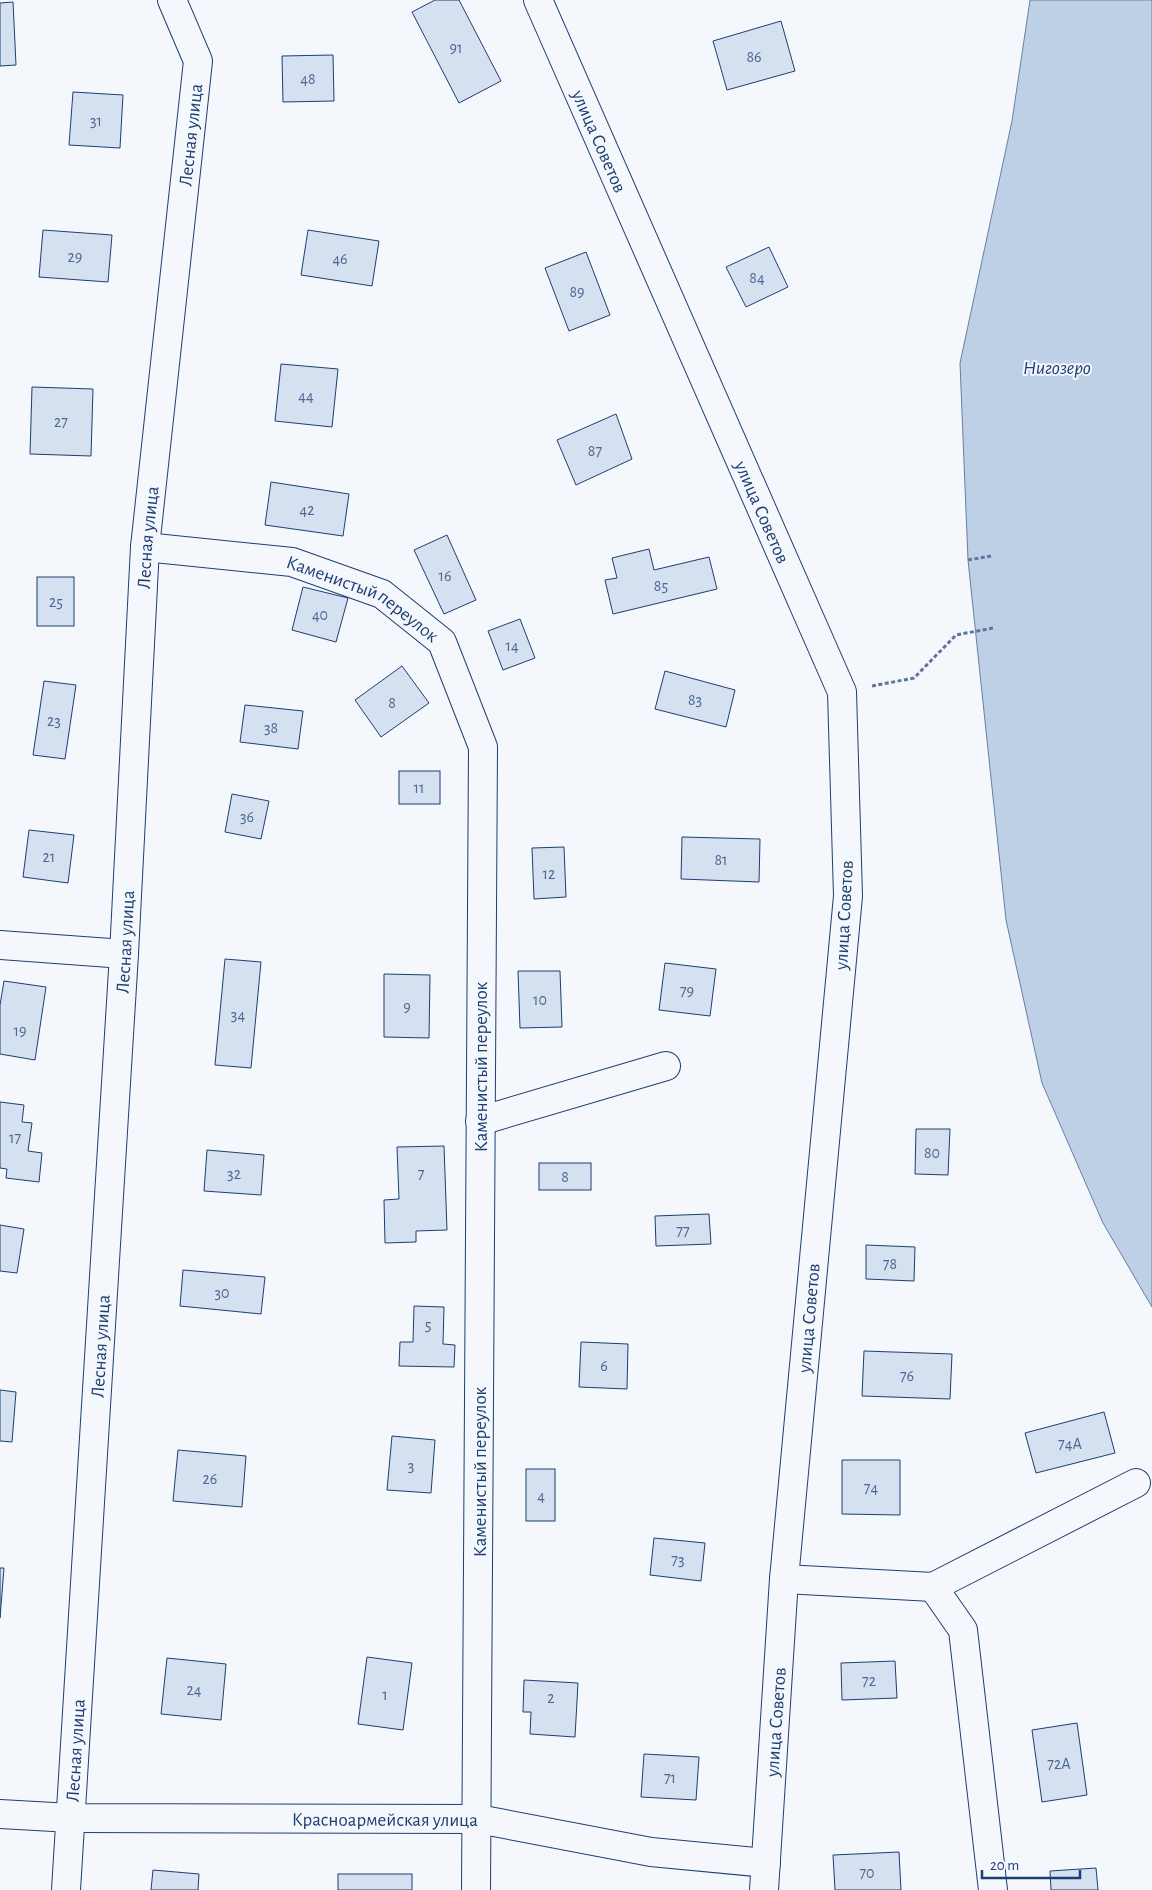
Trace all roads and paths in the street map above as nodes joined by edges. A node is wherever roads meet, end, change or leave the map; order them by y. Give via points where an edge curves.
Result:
1 (172, 0) edge
2 (538, 0) edge
3 (144, 547) junction
4 (990, 556) dead end
5 (968, 560) dead end
6 (993, 628) dead end
7 (842, 692) junction
8 (0, 945) edge
9 (124, 954) junction
10 (666, 1066) dead end
11 (480, 1121) junction
12 (1136, 1483) dead end
13 (784, 1579) junction
14 (933, 1587) junction
15 (0, 1814) edge
16 (71, 1818) junction
17 (478, 1819) junction
18 (766, 1863) junction
19 (66, 1890) edge
20 (476, 1890) edge
21 (764, 1890) edge
22 (993, 1890) edge

1 - 3 street, Лесная улица via 198,61
2 - 7 street, улица Советов
3 - 9 street, Лесная улица
3 - 11 street, Каменистый переулок via 292,562 382,594 442,642 482,747
4 - 5 path
6 - 7 path via 956,635 914,678
7 - 13 street, улица Советов via 848,896
8 - 9 street
9 - 16 street, Лесная улица
10 - 11 street
11 - 17 street, Каменистый переулок
12 - 14 street
13 - 14 street
13 - 18 street, улица Советов
14 - 22 street via 963,1630
15 - 16 street, Красноармейская улица
16 - 17 street, Красноармейская улица
16 - 19 street, Лесная улица
17 - 18 street, Красноармейская улица via 651,1852
17 - 20 street, Каменистый переулок
18 - 21 street, улица Советов

